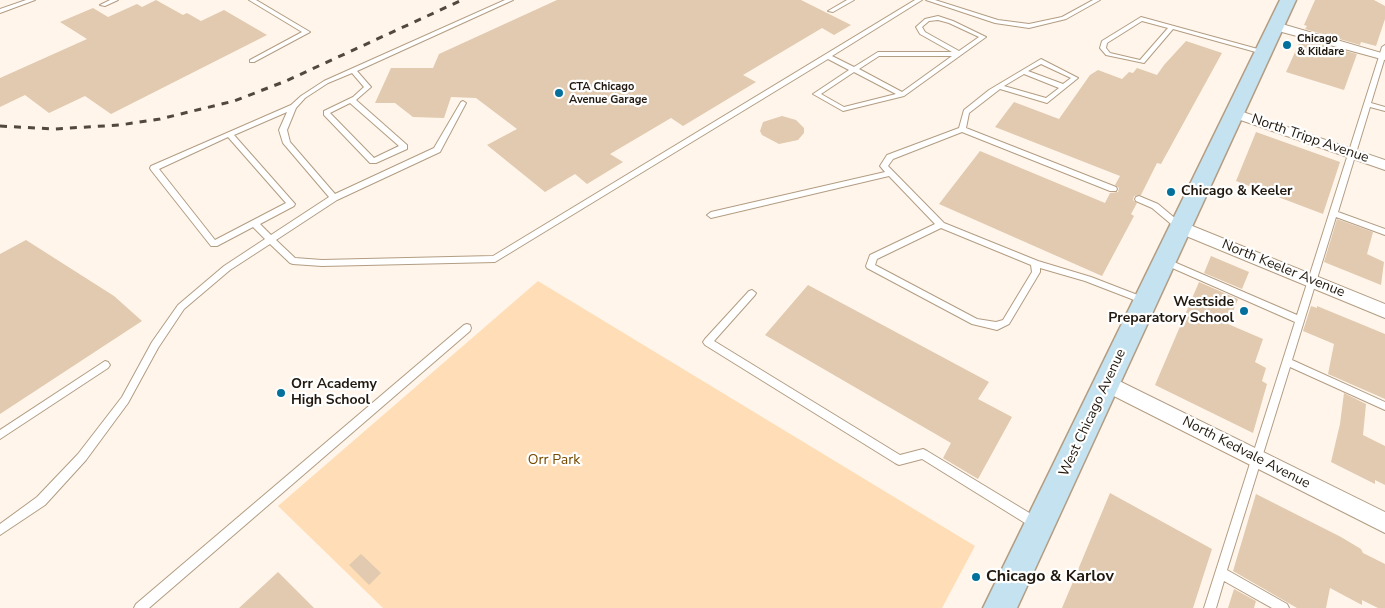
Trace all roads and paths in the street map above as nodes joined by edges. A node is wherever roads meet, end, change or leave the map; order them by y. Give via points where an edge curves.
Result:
1 (32, 0) edge
2 (115, 0) edge
3 (252, 0) edge
4 (510, 0) edge
5 (851, 0) edge
6 (919, 0) edge
7 (930, 0) edge
8 (1097, 0) edge
9 (1288, 0) edge
10 (103, 5) dead end
11 (831, 11) dead end
12 (0, 12) edge
13 (1275, 26) junction
14 (1172, 27) junction
15 (1263, 52) junction
16 (1383, 52) edge
17 (960, 54) junction
18 (828, 56) junction
19 (252, 61) dead end
20 (353, 70) junction
21 (854, 70) junction
22 (1024, 72) junction
23 (1001, 86) junction
24 (1064, 87) junction
25 (902, 95) junction
26 (352, 100) junction
27 (463, 104) dead end
28 (1367, 104) junction
29 (293, 107) junction
30 (1385, 110) edge
31 (1234, 113) junction
32 (962, 129) junction
33 (229, 134) junction
34 (1352, 154) junction
35 (1385, 165) edge
36 (890, 173) junction
37 (1113, 189) dead end
38 (334, 198) junction
39 (1139, 199) dead end
40 (1334, 213) junction
41 (711, 215) dead end
42 (254, 223) junction
43 (941, 225) junction
44 (1180, 227) junction
45 (1385, 232) edge
46 (270, 240) junction
47 (1164, 261) junction
48 (1035, 263) junction
49 (1312, 281) junction
50 (752, 293) dead end
51 (1145, 301) junction
52 (1385, 311) edge
53 (1300, 320) junction
54 (467, 328) dead end
55 (1287, 362) junction
56 (105, 365) dead end
57 (1107, 383) junction
58 (1385, 406) edge
59 (0, 435) edge
60 (1257, 459) junction
61 (1385, 523) edge
62 (1040, 525) junction
63 (0, 530) edge
64 (1221, 573) junction
65 (140, 608) edge
66 (1000, 608) edge
67 (1210, 608) edge
68 (1282, 608) edge

1 - 12 lane
2 - 10 lane
3 - 19 lane via 307,32
4 - 20 lane
5 - 11 lane
6 - 18 lane
7 - 8 lane via 997,22 1029,26 1064,18
9 - 13 main road, West Chicago Avenue
13 - 15 main road, West Chicago Avenue
13 - 16 street
14 - 14 lane via 1141,19 1104,42 1103,48 1108,54 1142,62
14 - 15 lane
15 - 31 main road, West Chicago Avenue
16 - 28 lane
17 - 17 lane via 983,37 938,18 919,26 922,33 932,40
17 - 21 lane via 878,54
17 - 25 lane
18 - 21 lane
18 - 46 lane via 495,259 293,261
20 - 26 lane via 368,87
20 - 29 lane via 314,88
21 - 25 lane
21 - 25 lane via 816,94 843,109
22 - 23 lane
22 - 24 lane
22 - 24 lane via 1041,61 1074,78
23 - 24 lane via 1046,101
23 - 32 lane via 966,112
26 - 26 lane via 326,112 373,161 404,146
27 - 38 lane via 437,150
28 - 30 lane
28 - 34 lane
29 - 33 lane
29 - 38 lane via 283,130 287,143
31 - 34 street, North Tripp Avenue
31 - 44 main road, West Chicago Avenue
32 - 36 lane via 890,157 884,166
32 - 37 lane
33 - 42 lane via 291,204
33 - 42 lane via 154,168 214,244
34 - 35 street, North Tripp Avenue
34 - 40 lane
36 - 41 lane
36 - 43 lane
38 - 46 lane
39 - 44 lane via 1155,206
40 - 45 lane
40 - 49 lane
42 - 46 lane
43 - 48 lane
43 - 48 lane via 873,257 870,266 975,322 997,326 1006,322 1036,272
44 - 47 main road, West Chicago Avenue
44 - 49 street, North Keeler Avenue
46 - 63 lane via 227,268 181,307 125,400 82,457 41,500
47 - 51 main road, West Chicago Avenue
47 - 53 lane
48 - 51 lane
49 - 52 street, North Keeler Avenue
49 - 53 lane
50 - 62 lane via 708,342 899,460 923,454
51 - 57 main road, West Chicago Avenue
53 - 55 lane
54 - 65 lane
55 - 58 lane
55 - 60 lane
56 - 59 lane
57 - 60 street, North Kedvale Avenue
57 - 62 main road, West Chicago Avenue
60 - 61 street, North Kedvale Avenue
60 - 64 lane
62 - 66 main road, West Chicago Avenue
64 - 67 lane
64 - 68 lane

